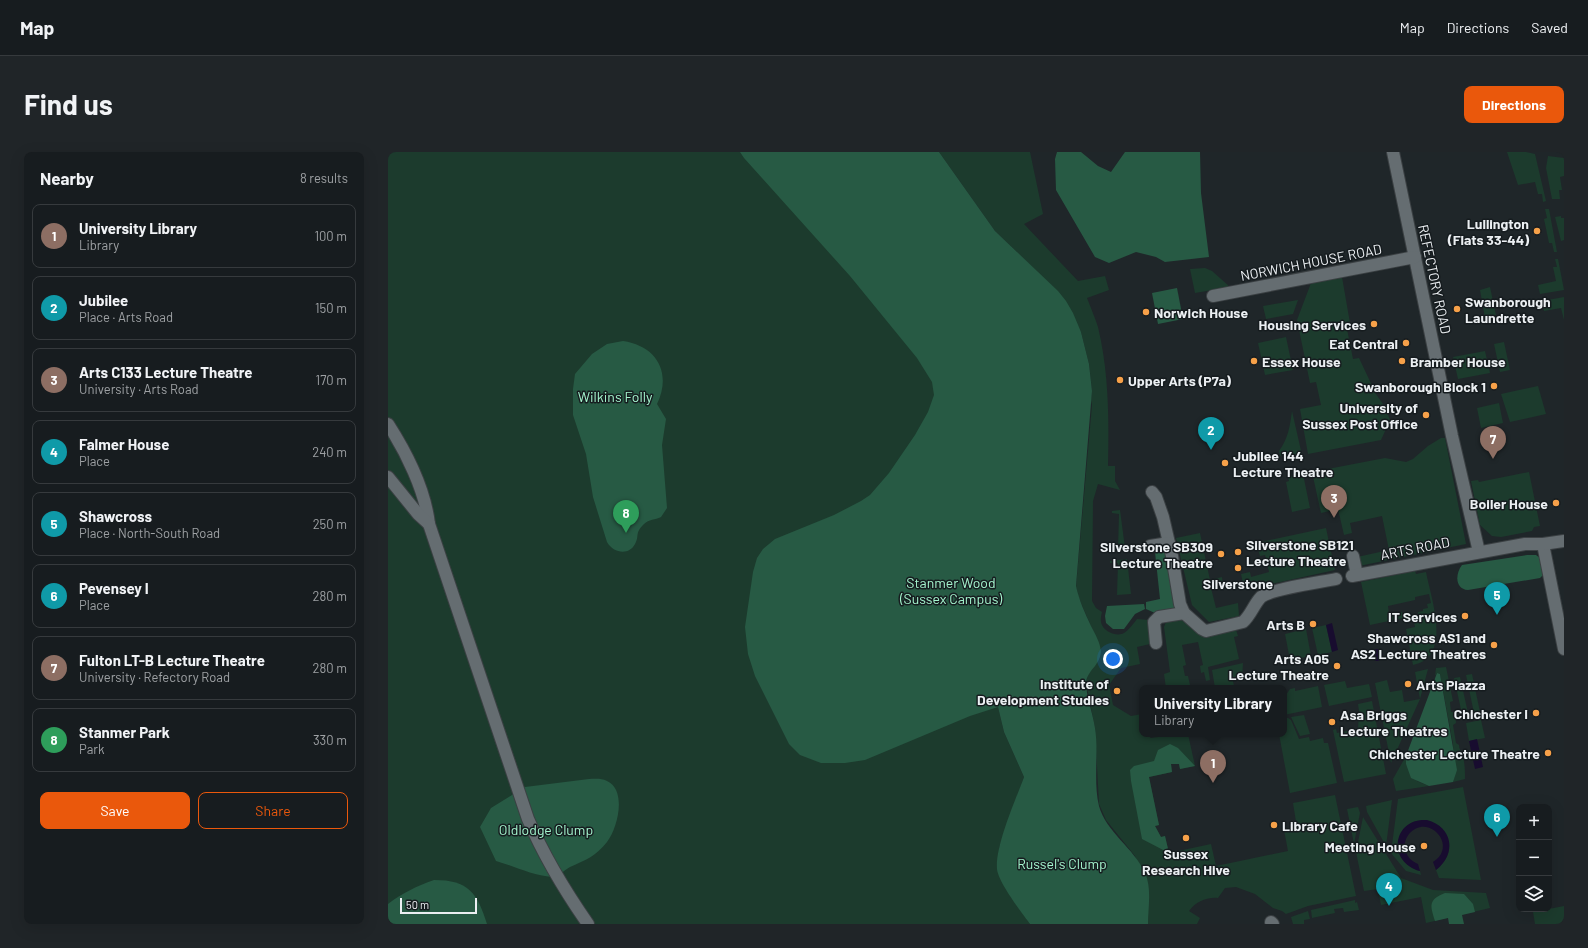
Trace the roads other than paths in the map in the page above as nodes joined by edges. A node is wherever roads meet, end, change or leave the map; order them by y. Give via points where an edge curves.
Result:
1 (1393, 152) edge
2 (1415, 256) junction
3 (1213, 296) dead end
4 (388, 424) edge
5 (388, 477) edge
6 (1152, 492) dead end
7 (429, 524) junction
8 (1564, 541) edge
9 (1169, 543) junction
10 (1542, 544) junction
11 (1150, 546) dead end
12 (1478, 552) junction
13 (1353, 556) dead end
14 (1336, 579) dead end
15 (1184, 613) junction
16 (1156, 643) dead end
17 (1564, 649) edge
18 (588, 924) edge

1 - 2 street, REFECTORY ROAD
2 - 3 street, NORWICH HOUSE ROAD
2 - 12 street, REFECTORY ROAD
4 - 7 street via 420,487
5 - 7 street
6 - 9 street via 1159,505
7 - 18 street via 528,819 566,892
8 - 10 street, ARTS ROAD
9 - 11 street
9 - 15 street via 1180,604
10 - 12 street, ARTS ROAD via 1524,544
10 - 17 street
12 - 13 street, ARTS ROAD via 1355,575
14 - 15 street via 1270,593 1258,601 1243,622 1218,629 1206,631
15 - 16 street via 1159,617 1154,622

